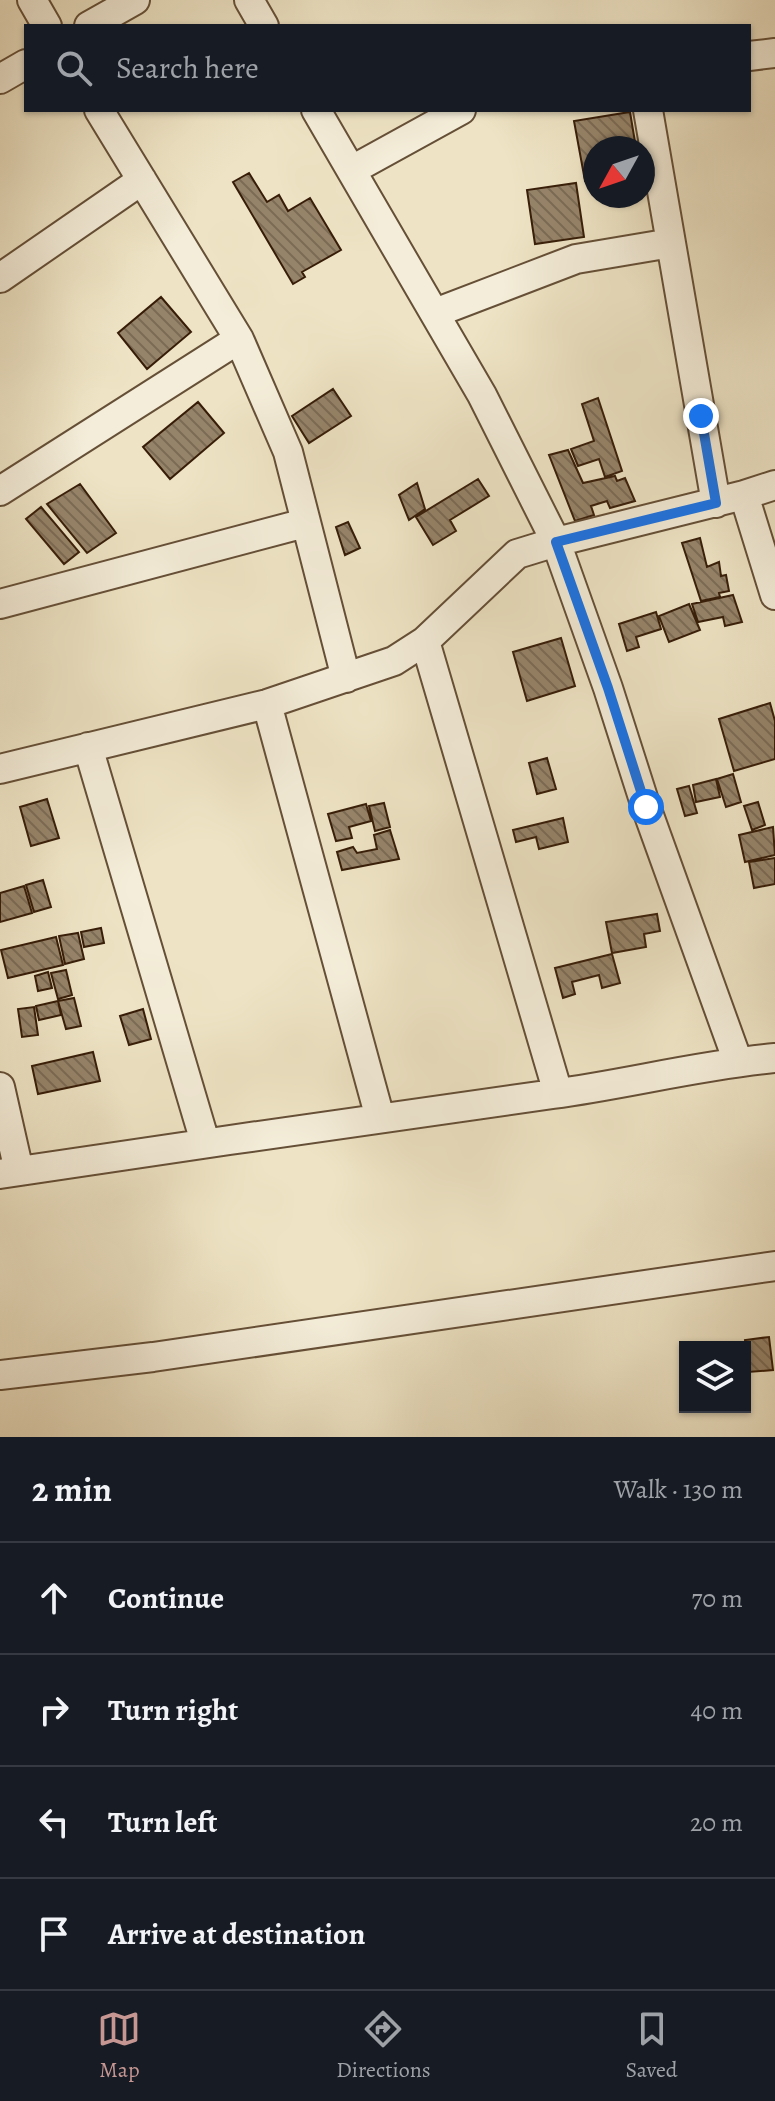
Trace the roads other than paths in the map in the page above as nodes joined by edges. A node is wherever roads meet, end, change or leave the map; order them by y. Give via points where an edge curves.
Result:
1 (32, 0) edge
2 (135, 0) edge
3 (46, 24) edge
4 (93, 24) edge
5 (775, 53) edge
6 (751, 56) edge
7 (24, 65) edge
8 (0, 79) edge
9 (100, 112) edge
10 (317, 112) edge
11 (457, 112) edge
12 (648, 112) edge
13 (352, 170) junction
14 (142, 180) junction
15 (671, 243) junction
16 (0, 278) edge
17 (435, 313) junction
18 (239, 339) junction
19 (775, 485) edge
20 (0, 491) edge
21 (744, 495) junction
22 (716, 503) junction
23 (305, 523) junction
24 (556, 542) junction
25 (775, 595) edge
26 (0, 604) edge
27 (425, 641) junction
28 (346, 678) junction
29 (267, 704) junction
30 (88, 747) junction
31 (0, 769) edge
32 (775, 1058) edge
33 (738, 1062) junction
34 (0, 1087) edge
35 (558, 1093) junction
36 (380, 1118) junction
37 (205, 1142) junction
38 (10, 1173) edge
39 (775, 1266) edge
40 (0, 1375) edge

1 - 3 street
2 - 4 street
5 - 6 street
7 - 8 street
9 - 14 street
10 - 13 street
11 - 13 street
12 - 15 street
13 - 17 street
14 - 16 street
14 - 18 street
15 - 17 street via 576,259
15 - 22 street
17 - 24 street
18 - 20 street
18 - 23 street via 288,452
19 - 21 street
21 - 22 street
21 - 25 street
22 - 24 street
23 - 26 street
23 - 28 street
24 - 27 street via 508,560
24 - 33 street
27 - 28 street via 394,661
27 - 35 street
28 - 29 street
29 - 30 street
29 - 36 street
30 - 31 street
30 - 37 street
32 - 33 street
33 - 35 street
34 - 38 street
35 - 36 street
36 - 37 street
37 - 38 street
39 - 40 street

